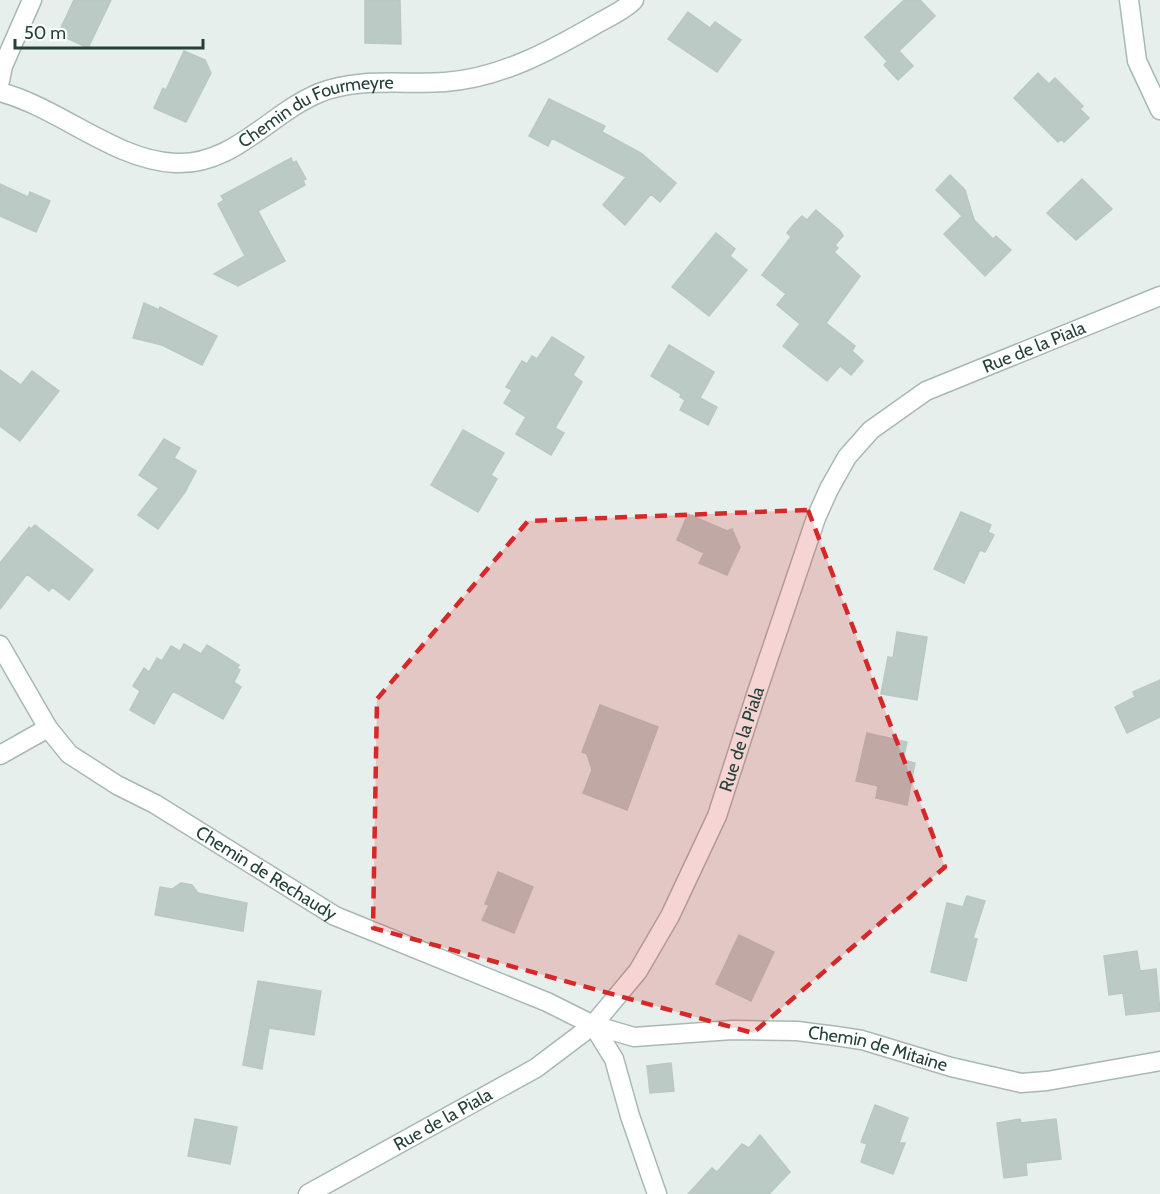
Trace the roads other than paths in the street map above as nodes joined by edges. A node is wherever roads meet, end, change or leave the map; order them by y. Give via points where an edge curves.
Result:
1 (32, 0) edge
2 (634, 0) edge
3 (1129, 0) edge
4 (0, 81) edge
5 (0, 92) edge
6 (1160, 110) edge
7 (1160, 296) edge
8 (0, 645) edge
9 (48, 728) junction
10 (0, 755) edge
11 (593, 1025) junction
12 (1160, 1061) edge
13 (308, 1194) edge
14 (657, 1194) edge

1 - 4 street
2 - 5 street, Chemin du Fourmeyre via 565,43 497,73 449,82 354,84 322,92 291,106 220,156 191,163 146,159 34,103
3 - 6 street via 1137,61
7 - 11 street, Rue de la Piala via 926,391 871,430 847,457 816,518 717,816 670,916 638,971
8 - 9 street, Chemin de Rechaudy
9 - 10 street
9 - 11 street, Chemin de Rechaudy via 69,754 335,916 547,1002
11 - 12 street, Chemin de Mitaine via 634,1037 732,1030 836,1036 1021,1083
11 - 13 street, Rue de la Piala via 536,1068
11 - 14 street via 614,1059

